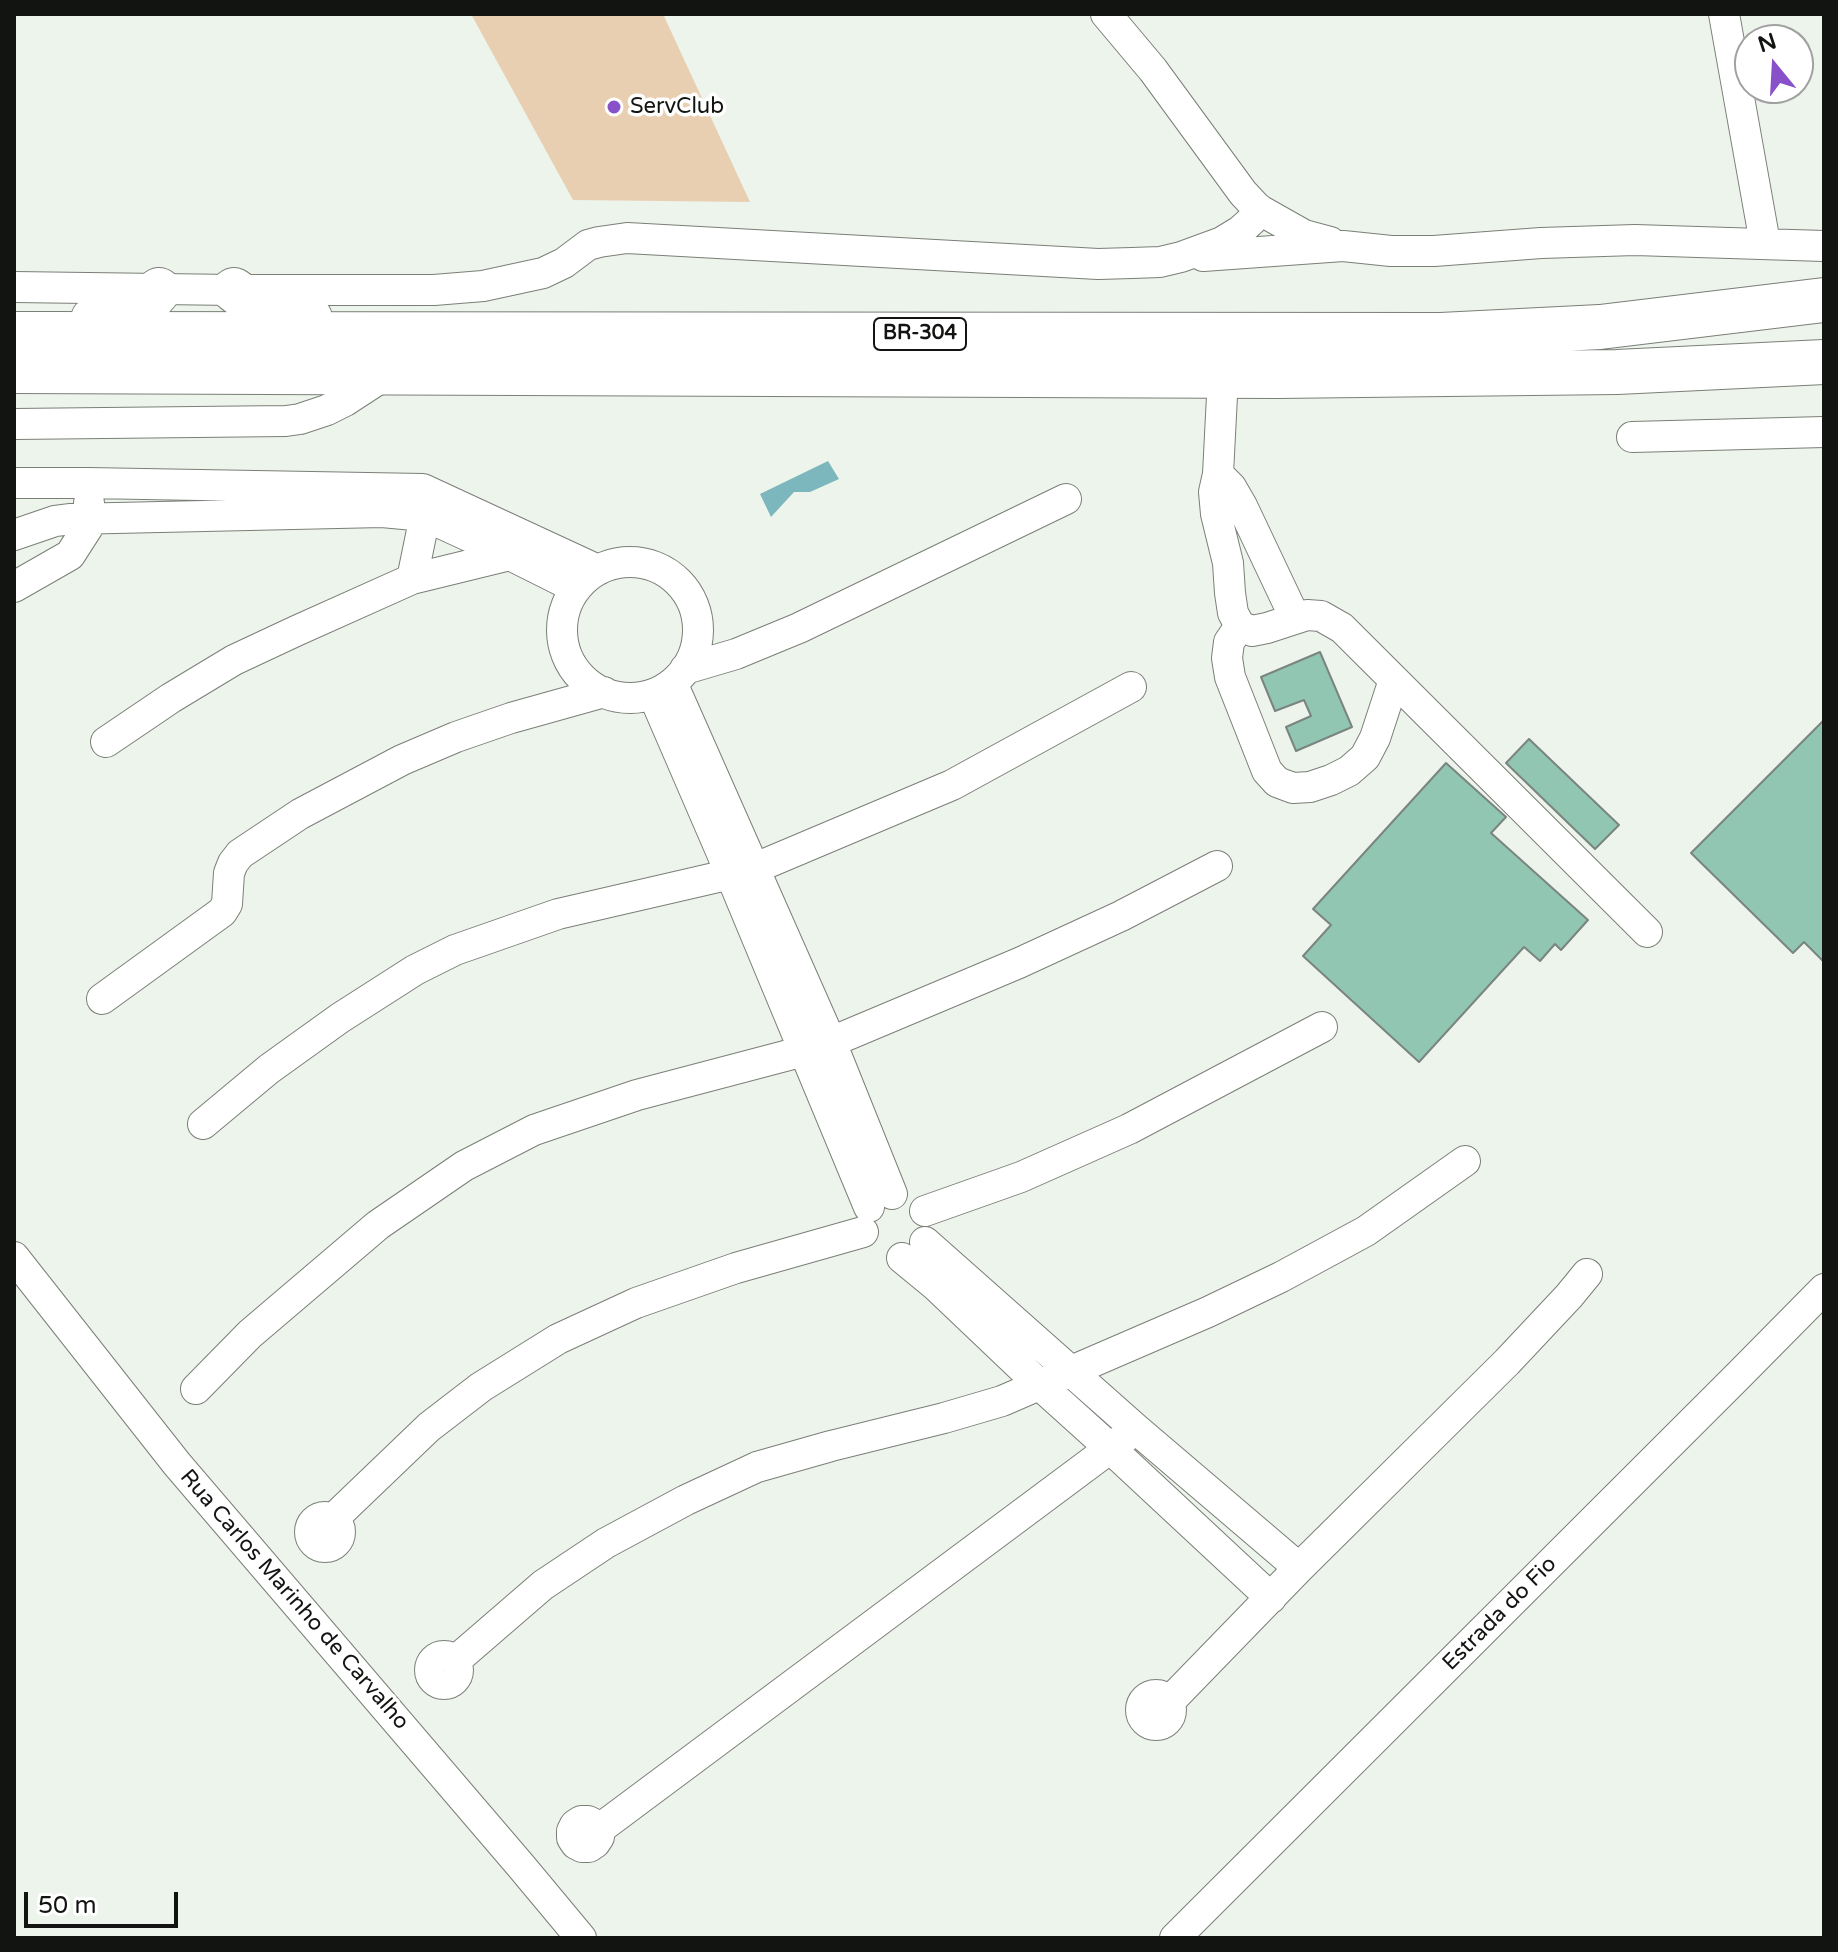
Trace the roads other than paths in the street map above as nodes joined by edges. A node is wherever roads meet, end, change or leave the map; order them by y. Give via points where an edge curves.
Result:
1 (1106, 14) edge
2 (1724, 14) edge
3 (1259, 209) junction
4 (1765, 243) junction
5 (1343, 246) junction
6 (1824, 246) edge
7 (1181, 257) junction
8 (14, 287) edge
9 (170, 290) junction
10 (227, 290) junction
11 (1824, 300) edge
12 (14, 319) edge
13 (14, 334) edge
14 (199, 334) junction
15 (353, 335) junction
16 (1824, 362) edge
17 (14, 371) edge
18 (391, 371) junction
19 (1223, 376) junction
20 (14, 424) edge
21 (1824, 432) edge
22 (1632, 437) dead end
23 (1218, 474) junction
24 (14, 483) edge
25 (88, 483) junction
26 (1066, 499) dead end
27 (424, 502) junction
28 (90, 519) junction
29 (14, 535) edge
30 (510, 555) junction
31 (412, 579) junction
32 (587, 579) junction
33 (14, 587) edge
34 (1295, 618) junction
35 (1240, 626) junction
36 (1394, 680) junction
37 (670, 682) junction
38 (1131, 687) dead end
39 (604, 692) junction
40 (106, 742) dead end
41 (1217, 866) dead end
42 (742, 872) junction
43 (1647, 932) dead end
44 (102, 999) dead end
45 (1322, 1027) dead end
46 (817, 1046) junction
47 (203, 1124) dead end
48 (1465, 1161) dead end
49 (875, 1211) junction
50 (925, 1211) junction
51 (914, 1250) junction
52 (14, 1257) edge
53 (1587, 1274) dead end
54 (1824, 1289) edge
55 (1071, 1372) junction
56 (1040, 1385) junction
57 (196, 1389) dead end
58 (1136, 1429) junction
59 (1111, 1449) junction
60 (333, 1519) dead end
61 (1299, 1568) junction
62 (1271, 1598) junction
63 (455, 1661) dead end
64 (1169, 1702) dead end
65 (598, 1830) dead end
66 (581, 1938) edge
67 (1175, 1938) edge

1 - 3 street
2 - 4 street
3 - 5 street via 1304,235
3 - 7 street via 1240,231
4 - 5 street via 1635,240 1434,251
4 - 6 street
5 - 7 street
7 - 10 street via 1098,264 627,238 588,245 543,273 483,286
8 - 9 street
9 - 10 street
9 - 12 highway via 129,317
9 - 14 street
10 - 14 street
10 - 15 highway via 261,308 325,322
11 - 15 highway, BR-304 via 1600,327 1441,335
13 - 14 highway, BR-304
14 - 15 highway, BR-304
16 - 19 highway, BR-304 via 1617,372
17 - 18 highway, BR-304
18 - 19 highway, BR-304
18 - 20 street via 327,410 286,421
19 - 23 street
21 - 22 street
23 - 34 street via 1242,506
23 - 35 street via 1216,514 1233,613
24 - 25 street
25 - 27 street
25 - 28 street
26 - 37 street via 799,628
27 - 28 street via 382,512
27 - 30 street
27 - 31 street
27 - 32 street
28 - 29 street via 55,521
28 - 33 street via 70,555
30 - 31 street
30 - 32 street
31 - 40 street via 234,660
32 - 37 street via 612,564 634,562 675,578 689,595 698,638 691,660
32 - 39 street via 565,609 562,632 566,655 578,675
34 - 35 street via 1252,631
34 - 36 street via 1331,620
35 - 36 street via 1229,642 1230,677 1267,771 1293,788 1331,780 1365,757
36 - 43 street
37 - 39 street via 633,698
37 - 42 street
38 - 42 street via 952,785
39 - 44 street via 456,737 300,814 240,854 229,873 222,912
41 - 46 street via 1019,963
42 - 46 street
42 - 47 street via 558,914 455,950 340,1018
45 - 50 street via 1129,1129 1021,1177
46 - 49 street
46 - 57 street via 607,1105 534,1130 464,1166 378,1225 250,1334
48 - 55 street via 1366,1231 1281,1277
49 - 50 street via 907,1195
49 - 51 street via 868,1244 889,1258
49 - 60 street via 636,1303 558,1339 429,1427
50 - 51 street via 928,1232
51 - 55 street
51 - 56 street via 936,1286
52 - 66 street, Rua Carlos Marinho de Carvalho via 177,1464
53 - 61 street via 1507,1362
54 - 67 street, Estrada do Fio
55 - 56 street
55 - 58 street
56 - 59 street
56 - 63 street via 944,1418 757,1467 686,1500 543,1585
58 - 59 street
58 - 61 street
59 - 62 street
59 - 65 street
61 - 62 street
62 - 64 street

